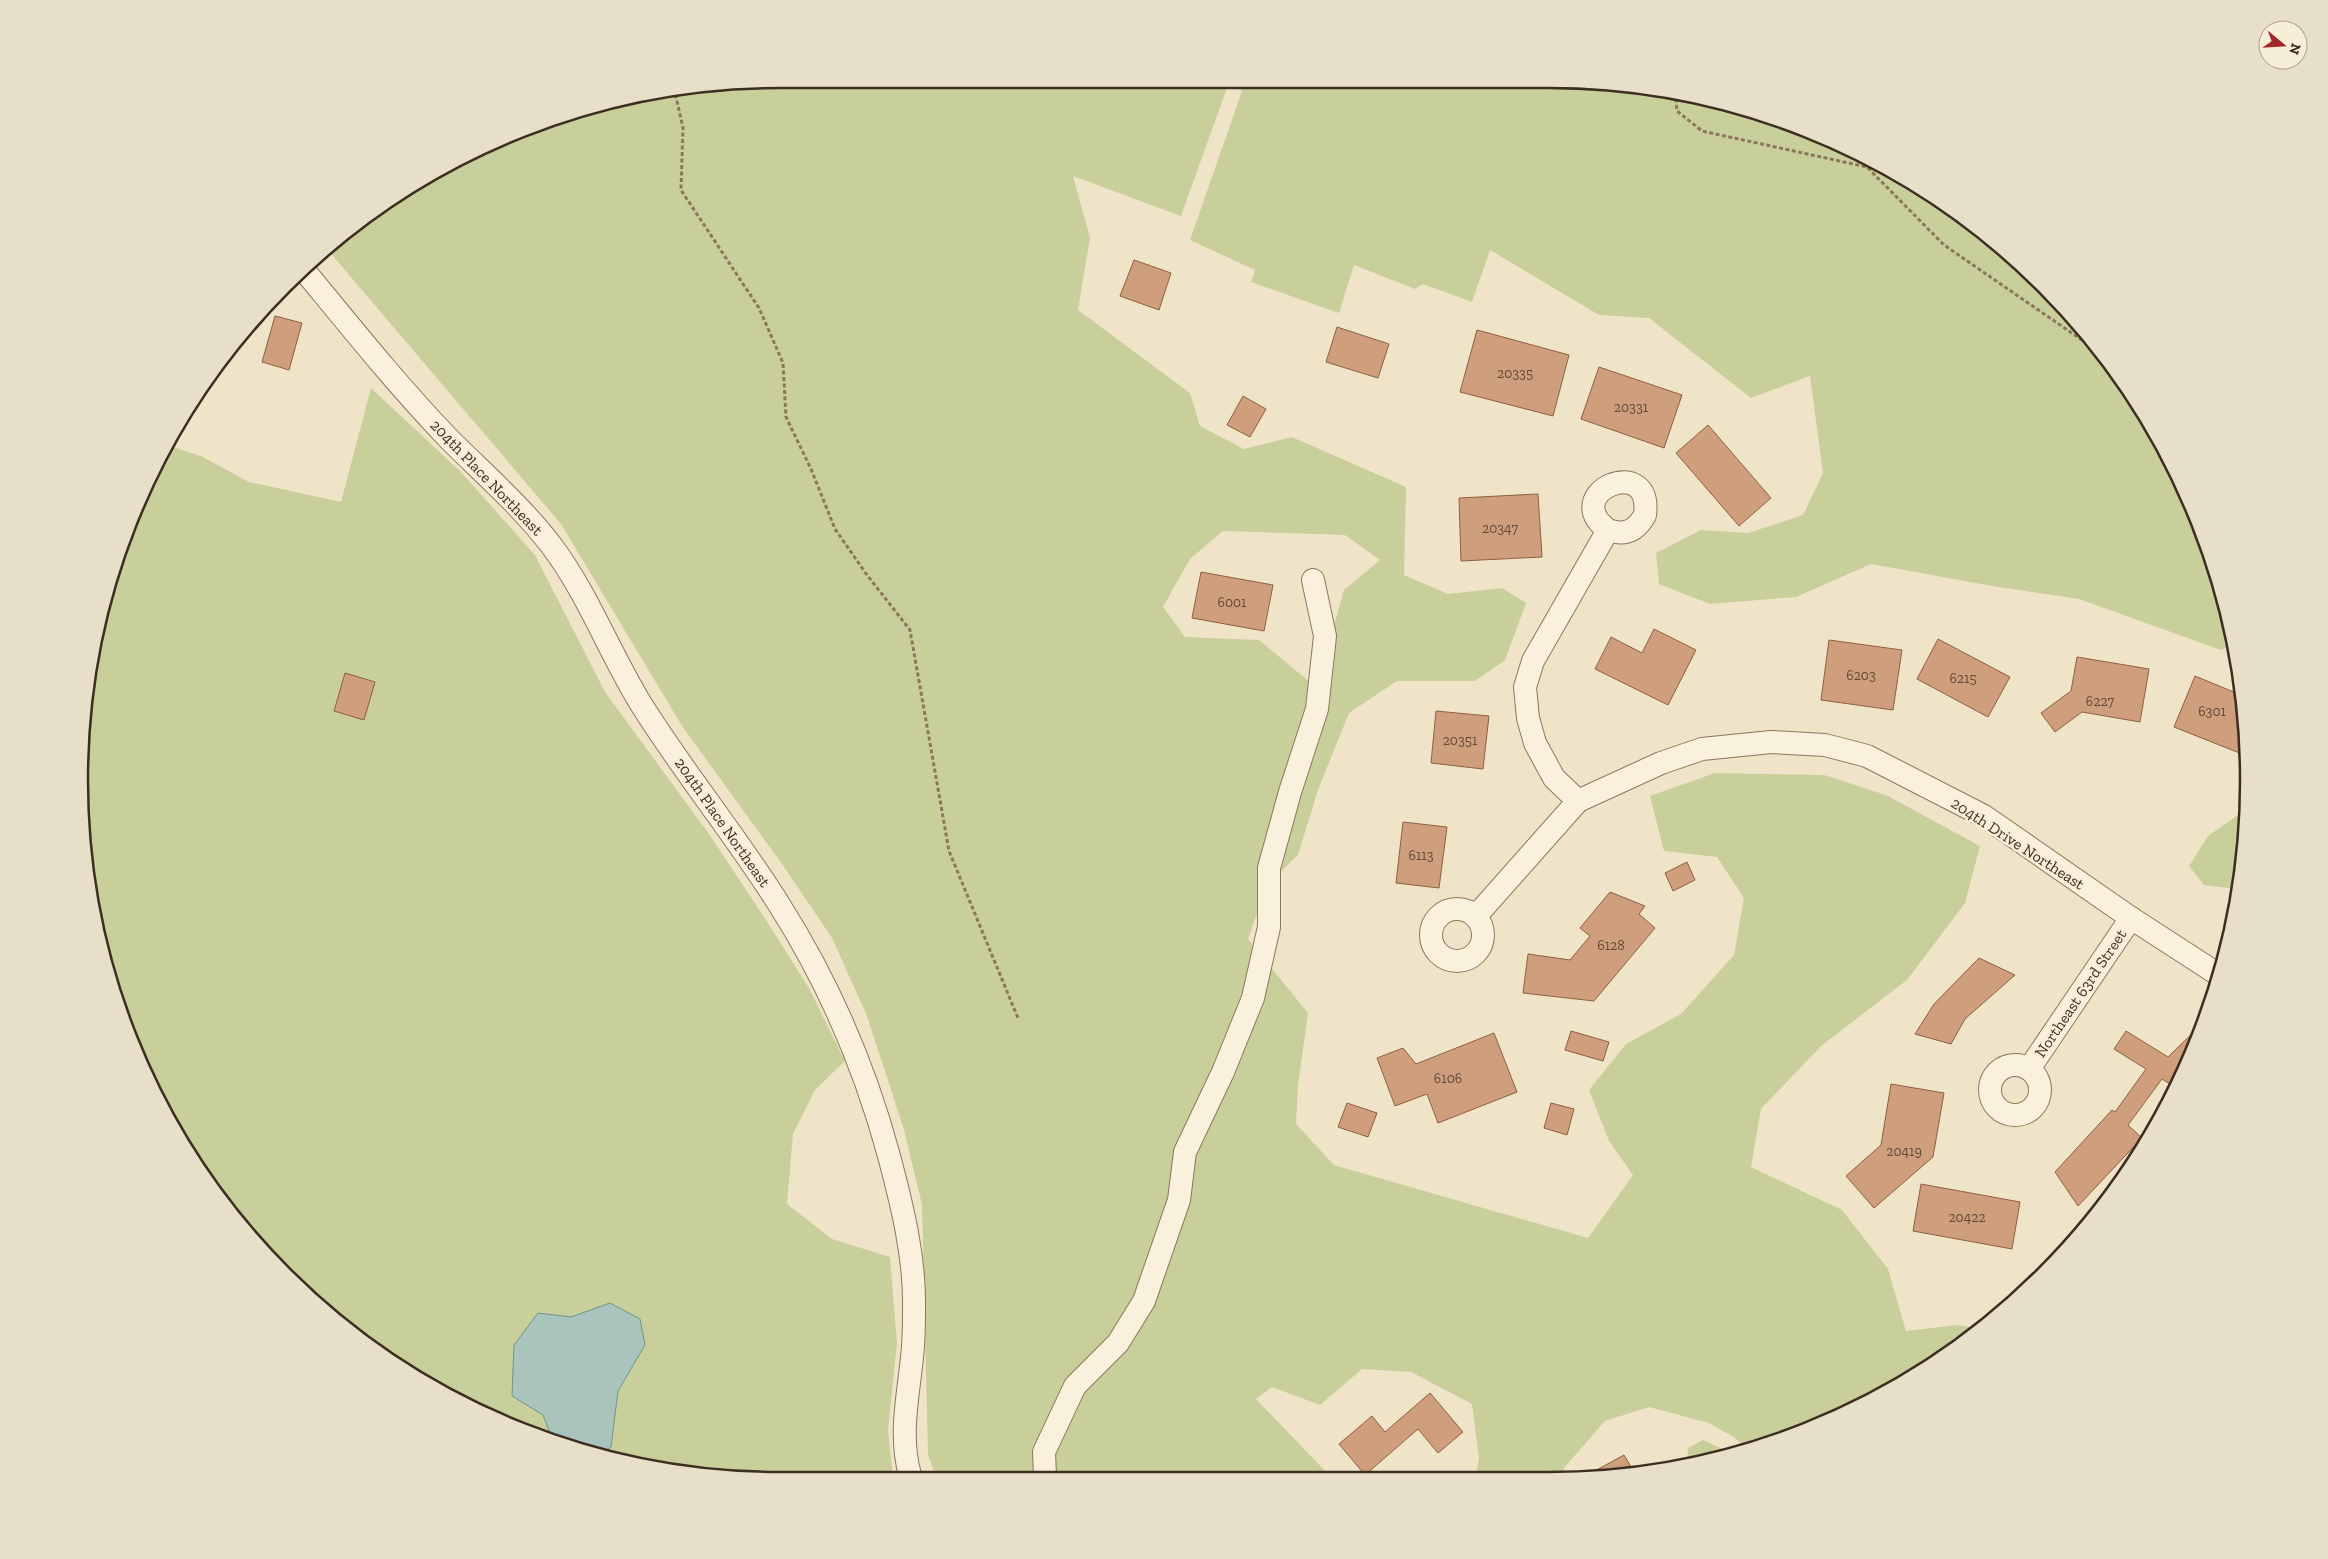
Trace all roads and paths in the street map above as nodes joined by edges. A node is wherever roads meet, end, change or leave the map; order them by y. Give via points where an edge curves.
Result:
1 (676, 95) edge
2 (1676, 100) edge
3 (307, 274) edge
4 (2085, 342) edge
5 (1608, 530) dead end
6 (1313, 580) dead end
7 (1578, 801) junction
8 (1476, 916) dead end
9 (2131, 918) junction
10 (2213, 971) edge
11 (1018, 1018) dead end
12 (2029, 1068) dead end
13 (909, 1472) edge
14 (1045, 1472) edge

1 - 11 path via 683,128 681,190 759,308 783,363 786,418 812,470 835,529 910,630 949,851
2 - 4 path via 1677,111 1702,131 1867,167 1944,245
3 - 13 street, 204th Place Northeast via 449,438 508,495 552,547 580,590 640,703 780,906 824,982 863,1069 907,1226 914,1304 904,1426 904,1456
5 - 7 street via 1533,661 1525,687 1535,743 1554,778
6 - 14 street via 1325,636 1317,710 1269,868 1269,927 1254,998 1185,1152 1179,1200 1144,1301 1118,1344 1075,1386 1044,1452
7 - 8 street, 204th Drive Northeast
7 - 9 street, 204th Drive Northeast via 1702,748 1771,742 1824,745 1867,756 1984,816
9 - 10 street, 204th Drive Northeast
9 - 12 street, Northeast 63rd Street

